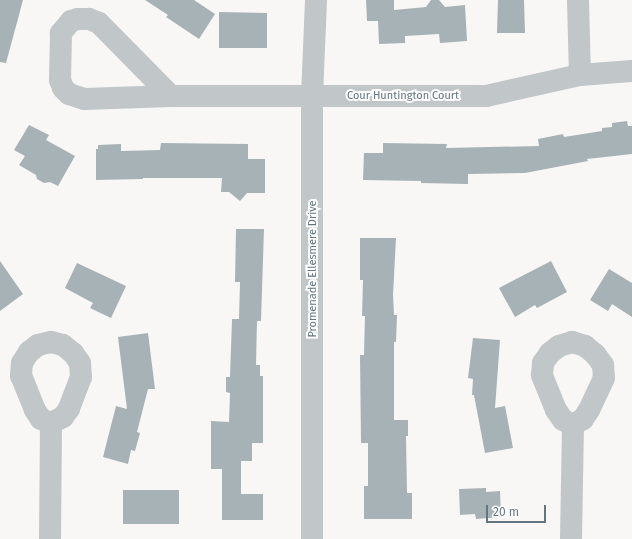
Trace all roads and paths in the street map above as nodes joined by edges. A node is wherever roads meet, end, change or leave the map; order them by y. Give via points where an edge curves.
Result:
1 (316, 0) edge
2 (578, 0) edge
3 (632, 71) edge
4 (580, 75) junction
5 (171, 96) junction
6 (312, 96) junction
7 (51, 423) dead end
8 (573, 425) dead end
9 (50, 539) edge
10 (312, 539) edge
11 (571, 539) edge

1 - 6 street, Promenade Ellesmere Drive
2 - 4 street
3 - 4 street, Cour Huntington Court
4 - 6 street, Cour Huntington Court via 486,96
5 - 5 street, Cour Huntington Court via 99,23 89,19 78,19 71,21 61,32 60,80 69,94 84,99
5 - 6 street, Cour Huntington Court
6 - 10 street, Promenade Ellesmere Drive
7 - 9 street
8 - 11 street

